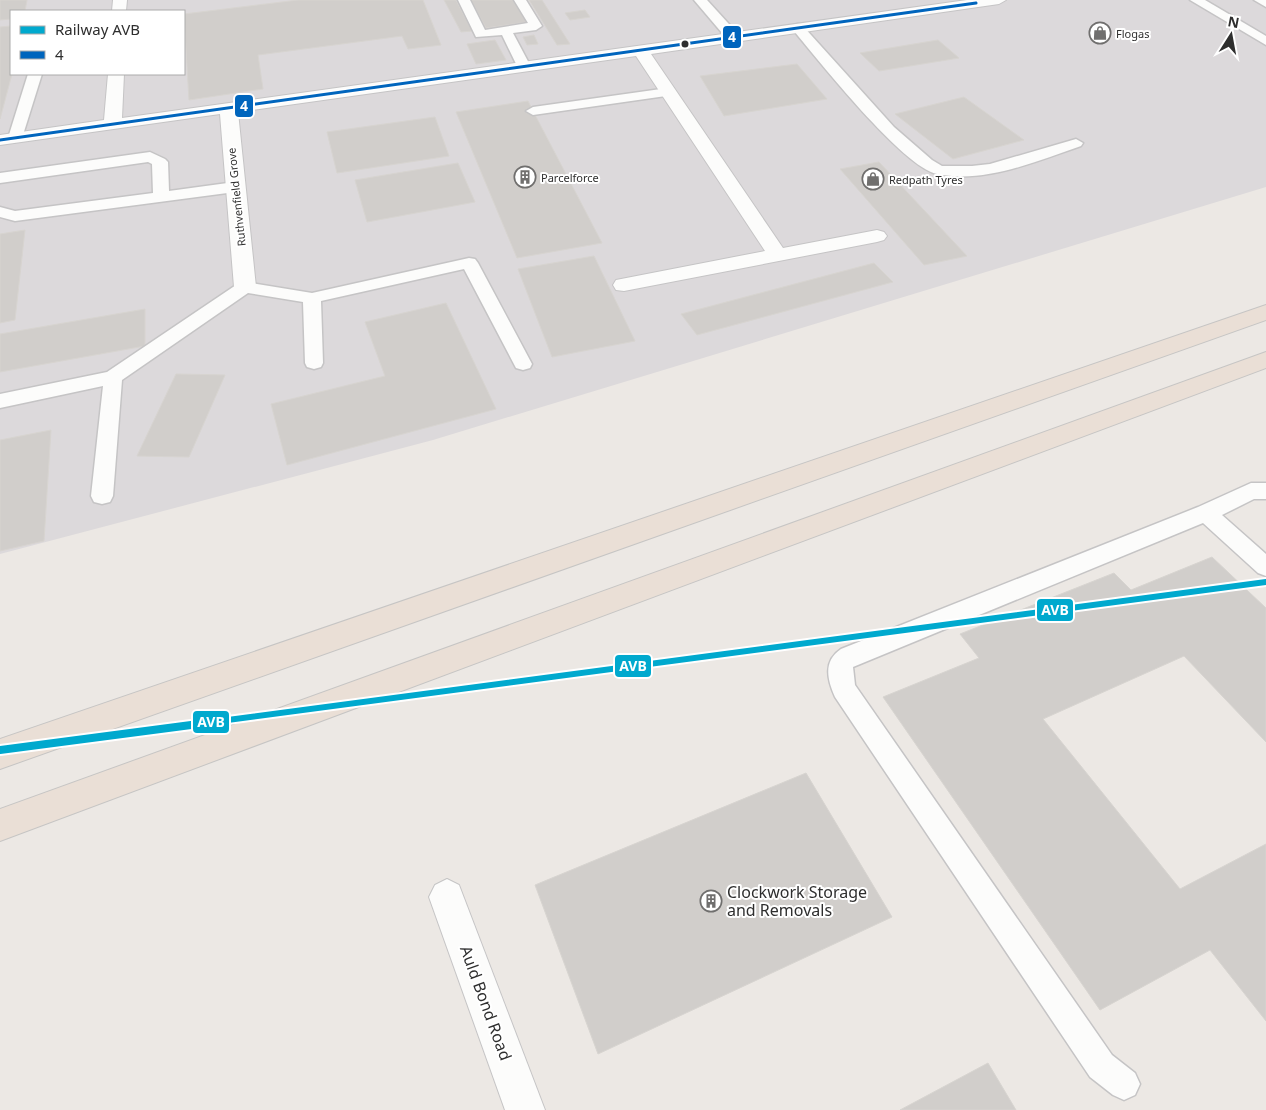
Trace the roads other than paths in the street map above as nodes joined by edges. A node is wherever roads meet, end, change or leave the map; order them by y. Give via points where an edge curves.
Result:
1 (464, 0) edge
2 (520, 0) edge
3 (700, 0) edge
4 (999, 0) edge
5 (1196, 0) edge
6 (1260, 0) edge
7 (974, 2) edge
8 (1266, 3) edge
9 (798, 28) junction
10 (506, 31) junction
11 (733, 37) junction
12 (1266, 41) edge
13 (641, 51) junction
14 (524, 67) junction
15 (35, 75) edge
16 (116, 75) edge
17 (668, 92) junction
18 (231, 108) junction
19 (533, 111) dead end
20 (113, 124) junction
21 (7, 139) edge
22 (1076, 143) dead end
23 (0, 178) edge
24 (236, 188) junction
25 (161, 197) junction
26 (0, 212) edge
27 (877, 236) dead end
28 (777, 254) junction
29 (624, 285) dead end
30 (245, 287) junction
31 (312, 298) junction
32 (1266, 312) edge
33 (1266, 360) edge
34 (314, 363) dead end
35 (523, 364) dead end
36 (113, 377) junction
37 (0, 401) edge
38 (1266, 491) edge
39 (102, 496) dead end
40 (1206, 513) junction
41 (1266, 567) edge
42 (235, 738) junction
43 (0, 754) edge
44 (0, 825) edge
45 (0, 846) edge
46 (447, 897) dead end
47 (1124, 1084) dead end
48 (524, 1110) edge

1 - 10 lane via 481,34
2 - 10 lane via 536,26
3 - 11 lane
4 - 7 street
5 - 12 lane
6 - 8 lane
7 - 9 street
9 - 11 street
9 - 22 lane via 906,148 936,170 958,173 1011,163
10 - 14 lane
11 - 13 street
13 - 14 street
13 - 17 street
14 - 18 street
15 - 21 lane
16 - 20 street
17 - 19 lane
17 - 28 street
18 - 20 street
18 - 24 street, Ruthvenfield Grove via 228,115
20 - 21 street
23 - 25 lane via 150,157 160,162
24 - 25 lane
24 - 30 street, Ruthvenfield Grove
25 - 26 lane via 15,216
27 - 28 street
28 - 29 street
30 - 31 lane
30 - 36 lane
31 - 34 lane
31 - 35 lane via 469,263
32 - 43 highway
33 - 42 highway
36 - 37 lane
36 - 39 lane
38 - 40 lane via 1251,491
40 - 41 lane
40 - 47 lane via 841,662 844,689 1101,1066
42 - 44 highway
42 - 45 highway
46 - 48 street, Auld Bond Road

